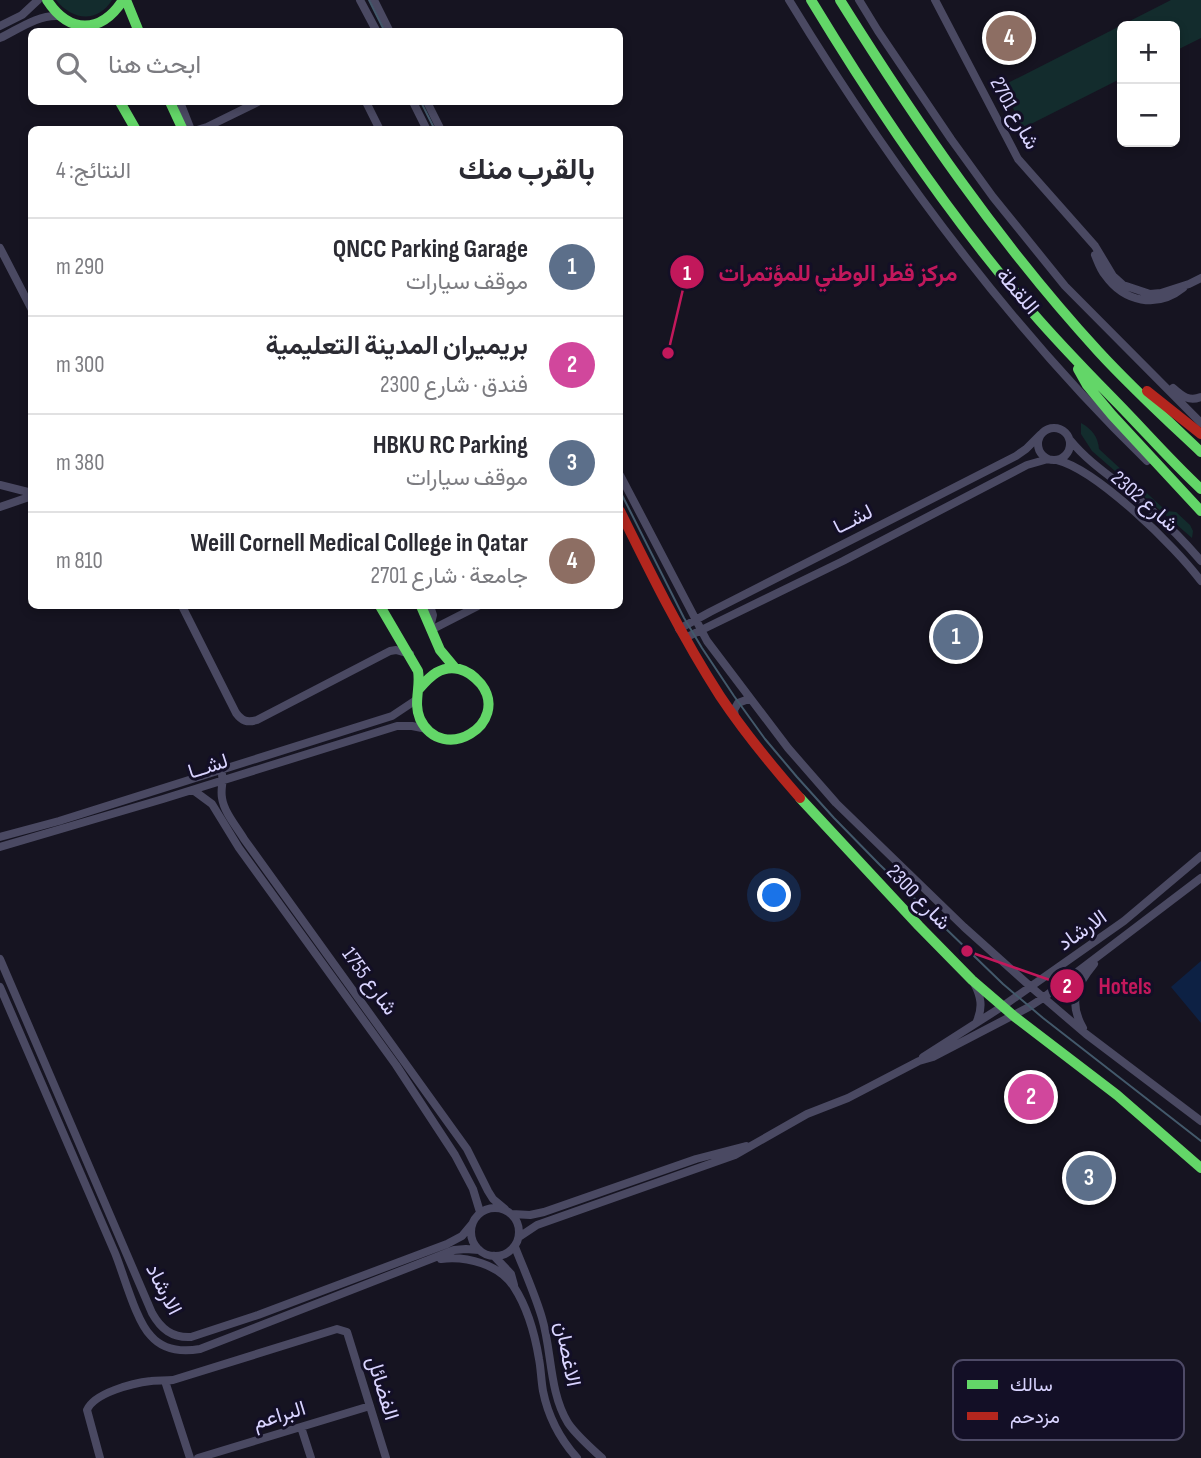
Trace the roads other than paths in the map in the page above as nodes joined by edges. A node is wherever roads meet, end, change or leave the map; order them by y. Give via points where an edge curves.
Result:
1 (38, 0) edge
2 (47, 0) edge
3 (125, 0) edge
4 (360, 0) edge
5 (374, 0) edge
6 (789, 0) edge
7 (811, 0) edge
8 (840, 0) edge
9 (859, 0) edge
10 (935, 0) edge
11 (62, 19) junction
12 (0, 26) edge
13 (72, 28) edge
14 (137, 28) edge
15 (375, 28) edge
16 (388, 28) edge
17 (0, 38) edge
18 (122, 105) edge
19 (171, 105) edge
20 (181, 105) edge
21 (252, 105) edge
22 (368, 105) edge
23 (414, 105) edge
24 (428, 105) edge
25 (134, 126) edge
26 (181, 126) edge
27 (192, 126) edge
28 (210, 126) edge
29 (378, 126) edge
30 (425, 126) edge
31 (439, 126) edge
32 (0, 248) edge
33 (1201, 278) edge
34 (28, 302) edge
35 (1069, 353) junction
36 (1134, 356) junction
37 (1116, 369) junction
38 (1201, 397) edge
39 (1201, 423) edge
40 (1201, 434) edge
41 (1040, 435) junction
42 (1070, 440) junction
43 (1201, 452) edge
44 (1053, 460) junction
45 (623, 481) edge
46 (0, 485) edge
47 (1201, 489) edge
48 (28, 493) edge
49 (28, 496) edge
50 (0, 508) edge
51 (1201, 511) edge
52 (623, 517) edge
53 (1201, 561) edge
54 (1201, 581) edge
55 (184, 609) edge
56 (383, 609) edge
57 (423, 609) edge
58 (430, 609) edge
59 (472, 609) edge
60 (695, 619) junction
61 (451, 620) junction
62 (431, 624) junction
63 (700, 630) junction
64 (682, 633) junction
65 (396, 634) junction
66 (390, 651) junction
67 (410, 654) junction
68 (456, 668) junction
69 (418, 694) junction
70 (750, 700) junction
71 (735, 718) junction
72 (427, 729) junction
73 (221, 770) junction
74 (224, 779) junction
75 (193, 790) junction
76 (0, 837) edge
77 (0, 847) edge
78 (1201, 856) edge
79 (1201, 878) edge
80 (1104, 953) junction
81 (0, 958) edge
82 (971, 977) junction
83 (0, 986) edge
84 (1031, 987) junction
85 (1043, 998) junction
86 (1003, 1006) junction
87 (1013, 1015) junction
88 (976, 1022) junction
89 (1086, 1034) junction
90 (919, 1061) junction
91 (1201, 1121) edge
92 (755, 1143) junction
93 (1201, 1168) edge
94 (509, 1211) junction
95 (481, 1212) junction
96 (472, 1224) junction
97 (519, 1237) junction
98 (514, 1247) junction
99 (480, 1251) junction
100 (494, 1256) junction
101 (432, 1261) junction
102 (519, 1297) junction
103 (164, 1381) junction
104 (370, 1406) junction
105 (301, 1427) junction
106 (100, 1458) edge
107 (190, 1458) edge
108 (198, 1458) edge
109 (311, 1458) edge
110 (386, 1458) edge
111 (577, 1458) edge
112 (602, 1458) edge

1 - 12 street
2 - 11 main road
3 - 11 main road via 97,24 82,26
3 - 14 main road
4 - 15 street
5 - 16 street
6 - 51 street, اللقطة via 846,92 958,248 1109,424
7 - 35 main road, اللقطة via 943,200 1019,298
8 - 37 main road, اللقطة via 904,102 1002,236
9 - 36 street, اللقطة via 993,197 1065,286
10 - 33 street, شارع 2701 via 1018,159 1082,230 1113,285 1147,302 1176,294
11 - 13 main road
11 - 17 street via 37,19
18 - 25 main road
19 - 26 main road
20 - 27 street
21 - 28 street
22 - 29 street
23 - 30 street
24 - 31 street
32 - 34 street
35 - 47 main road, اللقطة
35 - 51 main road via 1112,415
36 - 38 street via 1180,394
36 - 39 street, اللقطة
37 - 40 main road
37 - 43 main road, اللقطة
41 - 42 street via 1057,428
41 - 44 street via 1038,449
41 - 60 street, لشــا via 1016,456
42 - 44 street via 1066,455
42 - 53 street, شارع 2302 via 1088,460 1148,506
44 - 54 street, شارع 2302 via 1073,465 1110,491 1176,551
44 - 63 street, لشــا via 1031,463
45 - 60 street
46 - 48 street
49 - 50 street
52 - 64 main road
55 - 66 street via 236,713 247,722
56 - 65 main road
57 - 62 main road
58 - 62 street
59 - 61 street
60 - 63 street
60 - 64 street, لشــا
61 - 62 street
61 - 62 street
62 - 68 main road via 440,650
63 - 64 street, لشــا
63 - 70 street, شارع 2300
64 - 71 main road, شارع 2300
65 - 66 street
65 - 67 main road
66 - 67 street
67 - 69 main road via 419,673
68 - 69 main road via 434,672
68 - 72 main road via 471,673 486,691 483,723 457,740 441,738
69 - 72 main road via 418,716
69 - 73 street, لشــا via 392,716
70 - 71 street via 738,703
70 - 84 street, شارع 2300 via 836,803
71 - 82 main road, شارع 2300 via 804,803
72 - 74 street, لشــا via 397,726
73 - 74 street, شارع 1755
73 - 76 street, لشــا
74 - 75 street, لشــا
74 - 94 street, شارع 1755 via 222,800 244,839 467,1149 493,1199
75 - 77 street, لشــا
75 - 95 street, شارع 1755 via 212,804 396,1065 455,1155
78 - 84 street, الارشاد via 1124,921
79 - 80 street, الارشاد
80 - 85 street, الارشاد
80 - 89 street, الارشاد via 1081,981 1075,998
81 - 96 street, الارشاد via 152,1313 169,1333 191,1337 258,1315 447,1244
82 - 86 main road, شارع 2300
82 - 88 street via 981,1001
83 - 101 street, الارشاد via 140,1318 156,1341 180,1351 200,1349
84 - 85 street, شارع 2300
84 - 86 street, الارشاد
85 - 87 street, الارشاد
85 - 89 street, شارع 2300
86 - 87 main road, شارع 2300
86 - 88 street, الارشاد
87 - 90 street, الارشاد
87 - 93 main road, شارع 2300 via 1136,1110
88 - 90 street, الارشاد
89 - 91 street, شارع 2300
90 - 92 street, الارشاد
92 - 94 street, الارشاد via 544,1212
92 - 97 street, الارشاد via 722,1161 537,1225
94 - 95 street via 490,1208
94 - 97 street via 519,1225
95 - 96 street
96 - 99 street via 472,1238
97 - 98 street
98 - 100 street
98 - 112 street, الاغصان via 542,1315 563,1412
99 - 100 street
99 - 101 street, الارشاد via 461,1249
100 - 102 street, الاغصان via 511,1274
101 - 102 street, الاغصان via 457,1258 482,1263 504,1277
102 - 111 street, الاغصان via 539,1358 552,1420
103 - 104 street, الفضائل via 343,1330
103 - 106 street via 133,1384 88,1406
103 - 107 street
104 - 105 street, البراعم
104 - 110 street, الفضائل
105 - 108 street, البراعم
105 - 109 street

